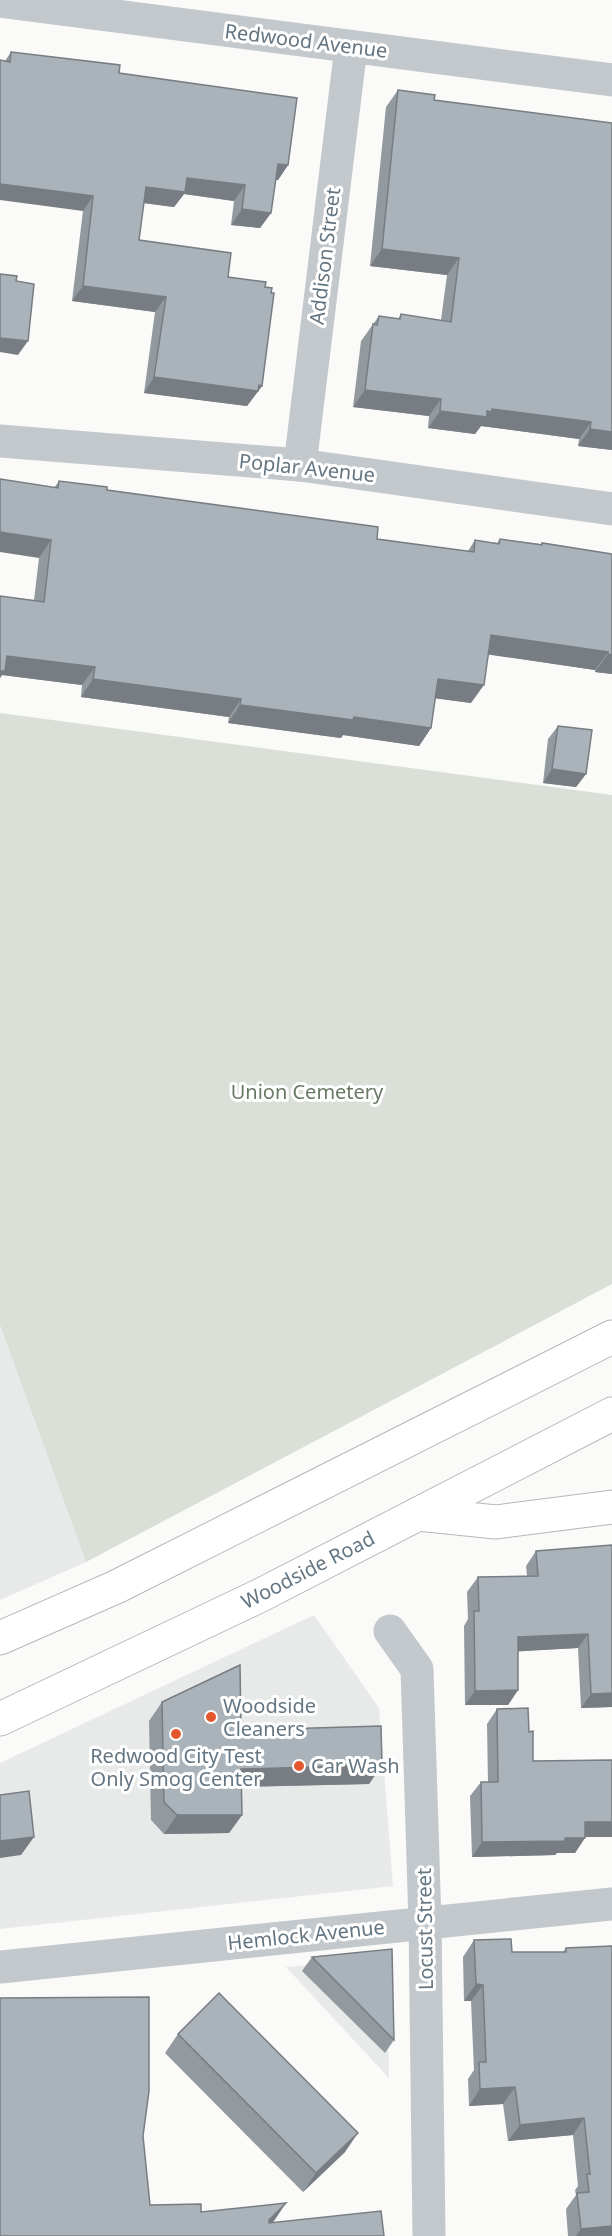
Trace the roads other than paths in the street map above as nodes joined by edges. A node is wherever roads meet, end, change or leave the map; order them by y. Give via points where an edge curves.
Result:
1 (0, 1) edge
2 (351, 47) junction
3 (612, 80) edge
4 (0, 441) edge
5 (300, 465) junction
6 (612, 509) edge
7 (612, 1337) edge
8 (612, 1414) edge
9 (612, 1507) edge
10 (418, 1514) junction
11 (390, 1631) dead end
12 (0, 1638) edge
13 (0, 1719) edge
14 (612, 1904) edge
15 (425, 1922) junction
16 (0, 1967) edge
17 (429, 2236) edge

1 - 2 street, Redwood Avenue
2 - 3 street, Redwood Avenue
2 - 5 street, Addison Street
4 - 5 street, Poplar Avenue
5 - 6 street, Poplar Avenue
7 - 12 highway via 116,1587
8 - 10 highway, Woodside Road
9 - 10 highway via 496,1522
10 - 13 highway, Woodside Road via 250,1600
11 - 15 street, Locust Street via 417,1669
14 - 15 street, Hemlock Avenue
15 - 16 street, Hemlock Avenue
15 - 17 street, Locust Street

